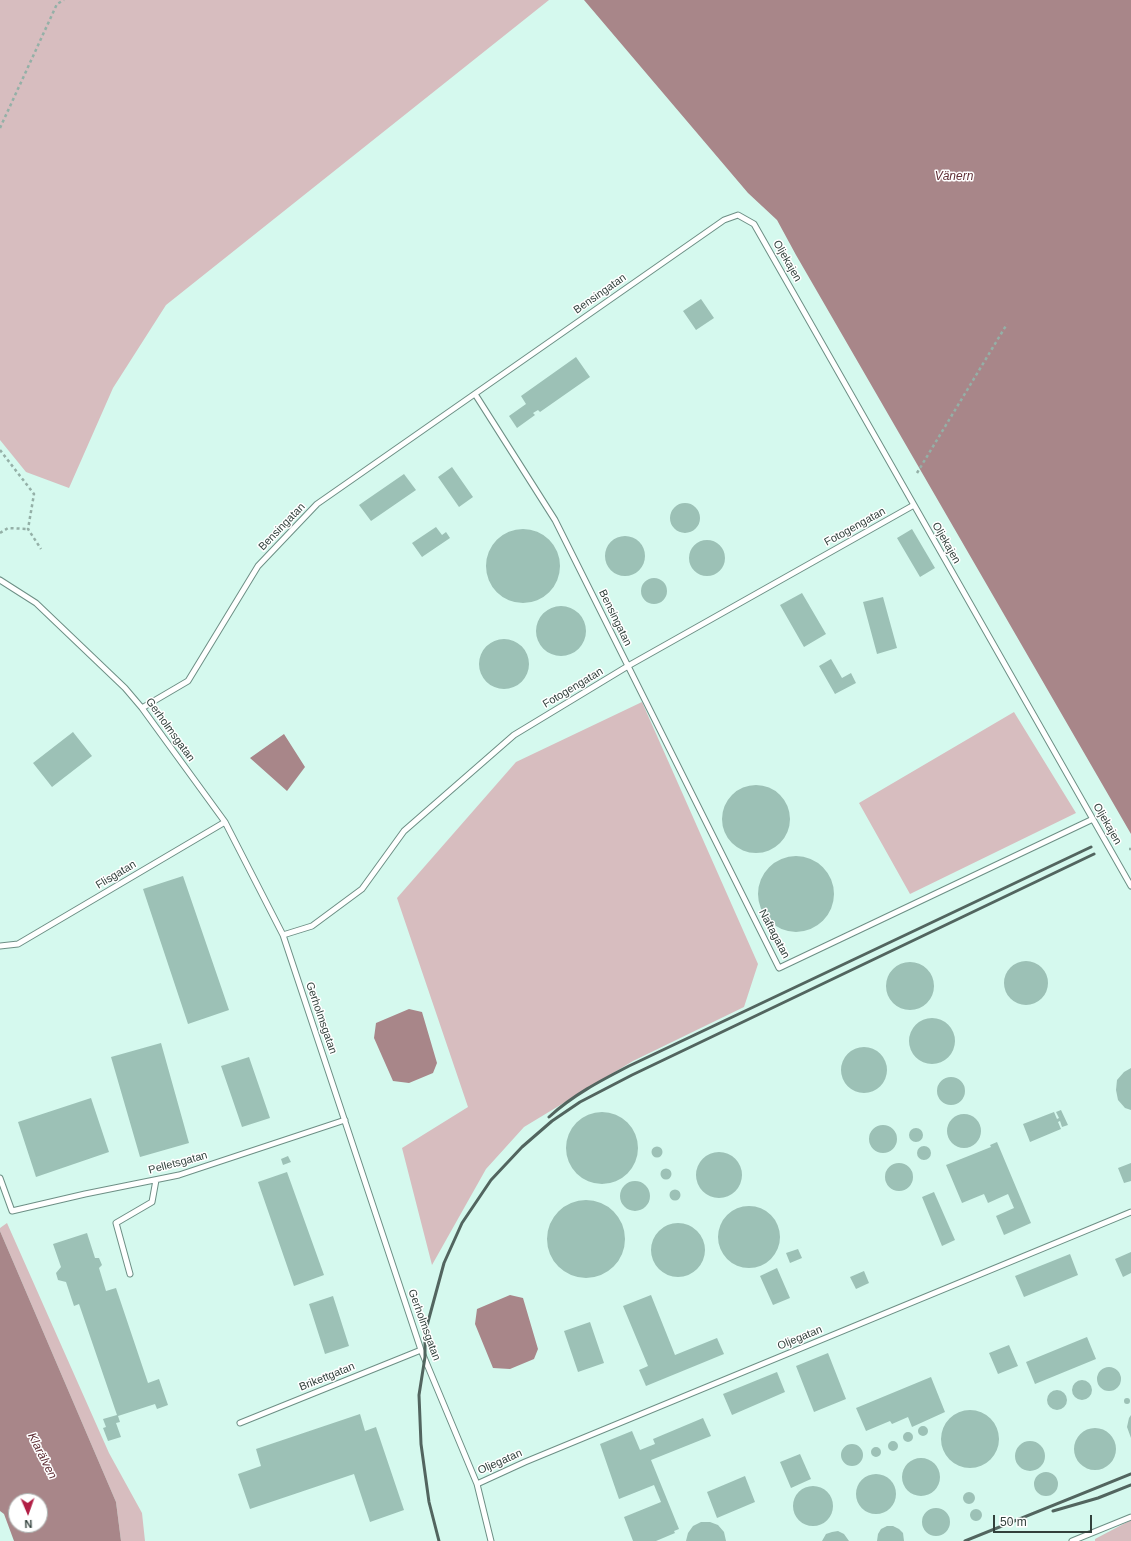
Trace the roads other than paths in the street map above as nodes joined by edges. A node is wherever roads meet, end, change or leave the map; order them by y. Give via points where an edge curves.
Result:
1 (738, 216) joint
2 (475, 394) junction
3 (914, 505) junction
4 (0, 580) edge
5 (628, 666) junction
6 (142, 708) junction
7 (1093, 819) junction
8 (225, 822) junction
9 (1131, 886) edge
10 (282, 935) junction
11 (0, 946) edge
12 (345, 1120) junction
13 (0, 1178) edge
14 (156, 1180) junction
15 (1131, 1212) edge
16 (130, 1274) dead end
17 (421, 1350) junction
18 (240, 1423) dead end
19 (477, 1484) junction
20 (1131, 1517) edge
21 (491, 1541) edge
22 (1072, 1541) edge

1 - 2 lane, Bensingatan via 724,220
1 - 3 lane, Oljekajen via 754,224
2 - 5 lane, Bensingatan via 555,520
2 - 6 lane, Bensingatan via 317,504 258,566 188,681
3 - 5 lane, Fotogengatan
3 - 7 lane, Oljekajen
4 - 6 lane, Gerholmsgatan via 36,602 125,688
5 - 7 lane, Naftagatan via 779,968
5 - 10 lane, Fotogengatan via 514,735 404,831 362,889 312,926
6 - 8 lane, Gerholmsgatan
7 - 9 lane, Oljekajen
8 - 10 lane, Gerholmsgatan
8 - 11 lane, Flisgatan via 18,944
10 - 12 lane, Gerholmsgatan
12 - 14 lane, Pelletsgatan via 179,1175
12 - 17 lane, Gerholmsgatan
13 - 14 lane, Pelletsgatan via 12,1211
14 - 16 lane via 152,1202 116,1223
15 - 19 lane, Oljegatan
17 - 18 lane, Brikettgatan
17 - 19 lane, Gerholmsgatan
19 - 21 lane, Gerholmsgatan
20 - 22 lane

